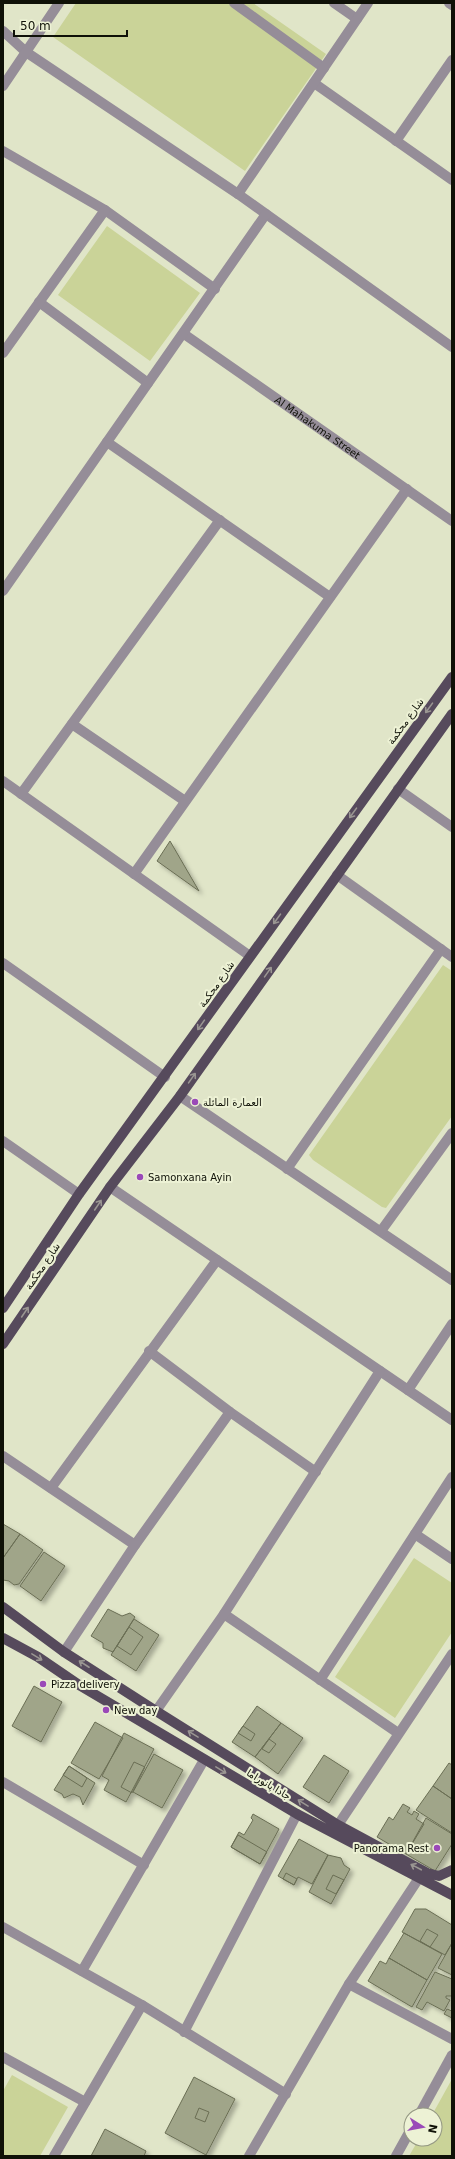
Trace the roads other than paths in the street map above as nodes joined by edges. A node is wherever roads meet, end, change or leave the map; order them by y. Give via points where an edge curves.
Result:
1 (59, 3) edge
2 (234, 3) edge
3 (334, 3) edge
4 (368, 3) edge
5 (449, 3) edge
6 (452, 5) edge
7 (357, 19) junction
8 (3, 31) edge
9 (26, 52) junction
10 (452, 60) edge
11 (324, 68) junction
12 (314, 83) junction
13 (3, 86) edge
14 (396, 141) junction
15 (3, 152) edge
16 (452, 180) edge
17 (238, 194) junction
18 (104, 210) junction
19 (266, 214) junction
20 (215, 289) junction
21 (39, 302) junction
22 (184, 334) junction
23 (452, 347) edge
24 (3, 352) edge
25 (148, 383) junction
26 (107, 442) junction
27 (407, 489) junction
28 (220, 520) junction
29 (452, 520) edge
30 (3, 591) edge
31 (330, 597) junction
32 (450, 681) edge
33 (452, 714) edge
34 (72, 724) junction
35 (3, 781) edge
36 (398, 789) junction
37 (21, 794) junction
38 (185, 801) junction
39 (452, 827) edge
40 (134, 874) junction
41 (337, 875) junction
42 (441, 949) junction
43 (250, 956) junction
44 (452, 957) edge
45 (3, 963) edge
46 (165, 1077) junction
47 (180, 1096) junction
48 (452, 1133) edge
49 (3, 1141) edge
50 (287, 1169) junction
51 (110, 1187) junction
52 (79, 1194) junction
53 (381, 1231) junction
54 (217, 1260) junction
55 (452, 1280) edge
56 (3, 1308) edge
57 (452, 1324) edge
58 (3, 1344) edge
59 (149, 1351) junction
60 (380, 1371) junction
61 (408, 1390) junction
62 (230, 1412) junction
63 (452, 1420) edge
64 (3, 1456) edge
65 (316, 1472) junction
66 (452, 1477) edge
67 (50, 1488) junction
68 (415, 1534) junction
69 (135, 1545) junction
70 (452, 1559) edge
71 (3, 1607) edge
72 (224, 1614) junction
73 (3, 1638) edge
74 (64, 1652) junction
75 (452, 1654) edge
76 (320, 1680) junction
77 (156, 1711) junction
78 (398, 1733) junction
79 (204, 1760) junction
80 (3, 1782) edge
81 (296, 1814) junction
82 (338, 1825) junction
83 (144, 1865) junction
84 (452, 1870) edge
85 (419, 1878) junction
86 (452, 1895) edge
87 (3, 1927) edge
88 (82, 1971) junction
89 (348, 1984) junction
90 (142, 2005) junction
91 (184, 2032) junction
92 (452, 2039) edge
93 (452, 2055) edge
94 (3, 2057) edge
95 (286, 2094) junction
96 (85, 2102) junction
97 (423, 2107) edge
98 (403, 2143) edge
99 (54, 2156) edge
100 (249, 2156) edge
101 (396, 2156) edge

1 - 9 street
2 - 11 street
3 - 7 street
4 - 7 street
5 - 6 street
7 - 11 street
8 - 9 street
9 - 13 street
9 - 17 street
10 - 14 street
11 - 12 street
12 - 14 street
12 - 17 street
14 - 16 street
15 - 18 street
17 - 19 street
18 - 20 street
18 - 21 street
19 - 20 street
19 - 23 street
20 - 22 street
21 - 24 street
21 - 25 street
22 - 25 street
22 - 27 street, Al Mahakuma Street
25 - 26 street
26 - 28 street
26 - 30 street
27 - 29 street, Al Mahakuma Street
27 - 31 street
28 - 31 street
28 - 34 street
31 - 38 street
32 -> 43 main road, شارع محكمة
33 - 36 main road, شارع محكمة
34 - 37 street
34 - 38 street
35 - 37 street
36 - 39 street
36 - 41 main road, شارع محكمة
37 - 40 street
38 - 40 street
40 - 43 street
41 - 42 street
47 -> 41 main road, شارع محكمة
42 - 44 street
42 - 50 street
43 -> 46 main road, شارع محكمة
45 - 46 street
46 - 52 main road, شارع محكمة
47 - 50 street
47 - 51 main road, شارع محكمة
48 - 53 street
49 - 52 street
50 - 53 street
51 - 54 street
58 -> 51 main road, شارع محكمة
52 - 56 main road, شارع محكمة
53 - 55 street
54 - 59 street
54 - 60 street
57 - 61 street
59 - 62 street
59 - 67 street
60 - 61 street
60 - 65 street
61 - 63 street
62 - 65 street
62 - 69 street
64 - 67 street
65 - 72 street
66 - 68 street
67 - 69 street
68 - 70 street
68 - 76 street
69 - 74 street
71 - 74 main road
72 - 76 street
72 - 77 street
73 -> 79 main road, جادا پانوراما
77 -> 74 main road
75 - 78 street
76 - 78 street
82 -> 77 main road
78 - 82 street
79 -> 81 main road, جادا پانوراما
79 - 83 street
80 - 83 street
81 - 85 main road, جادا پانوراما
81 - 91 street
84 -> 82 main road via 439,1876 426,1873
83 - 88 street
85 - 86 main road, جادا پانوراما
85 - 89 street
87 - 88 street
88 - 90 street
89 - 92 street
89 - 95 street
90 - 91 street
90 - 96 street
91 - 95 street
93 - 97 street
94 - 96 street
95 - 100 street
96 - 99 street
98 - 101 street

